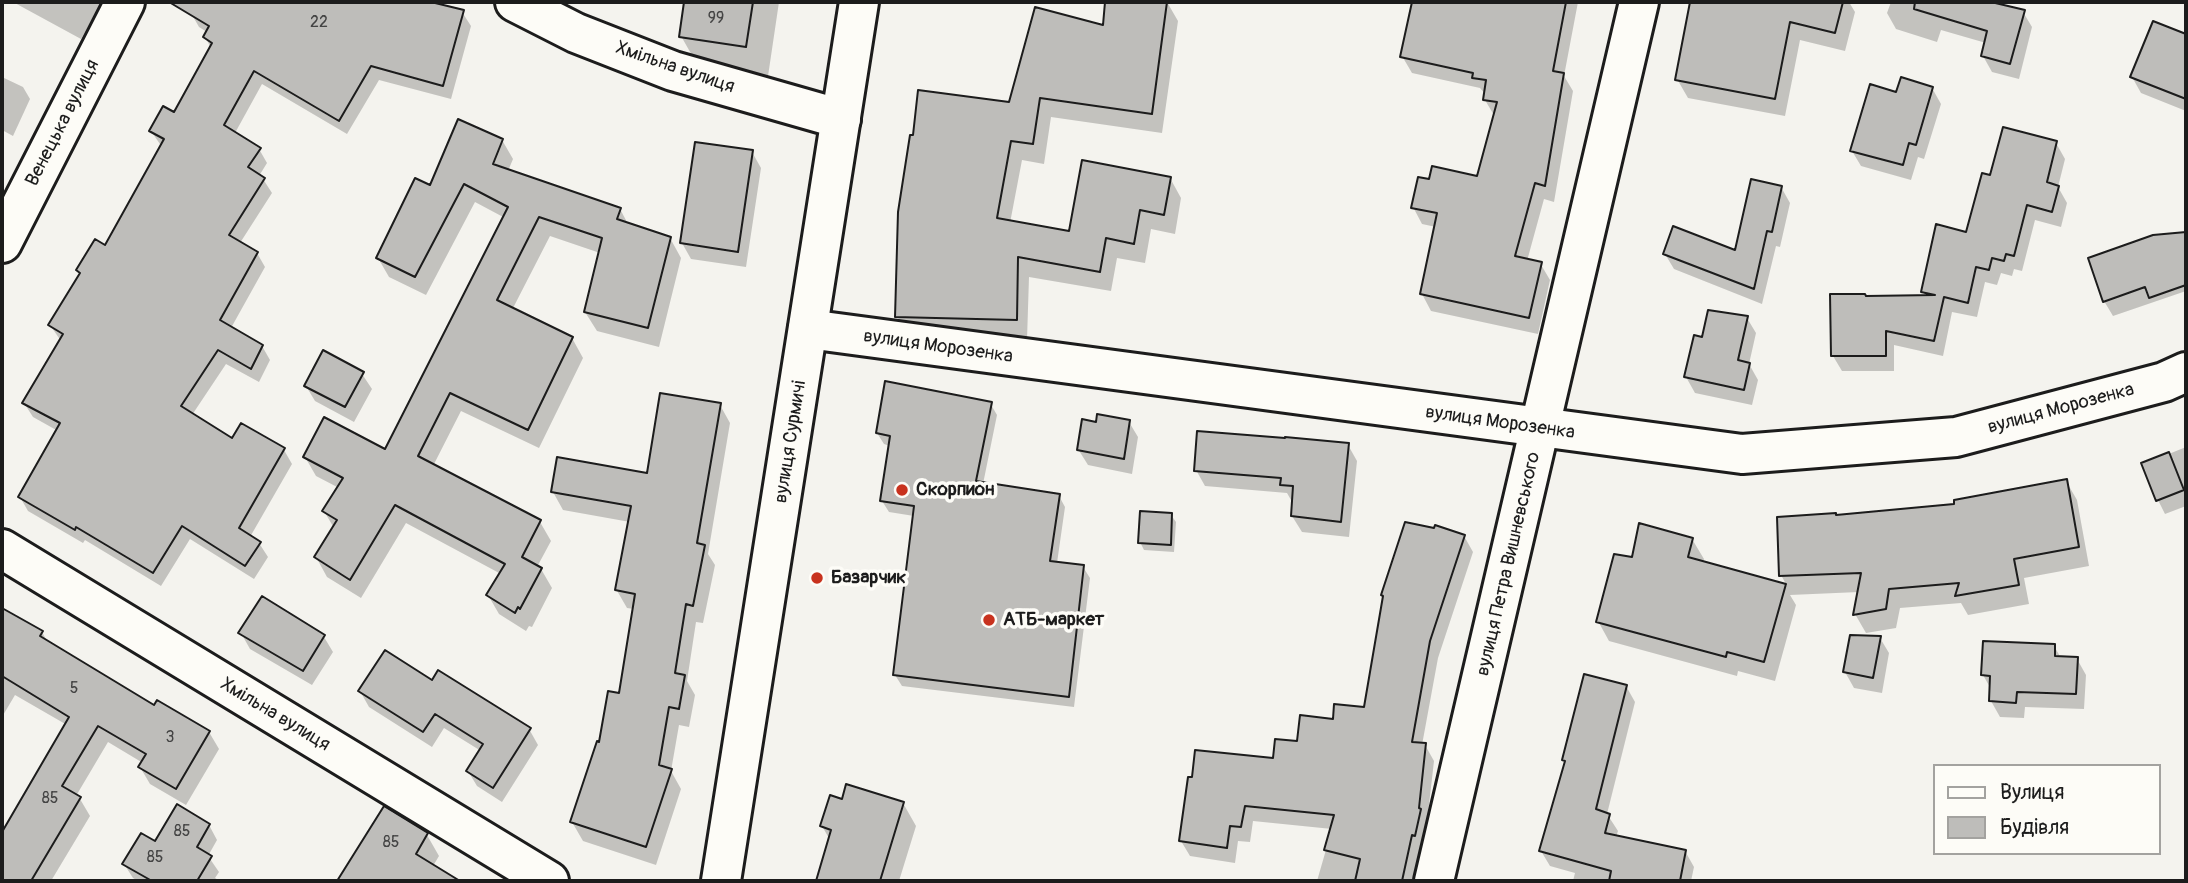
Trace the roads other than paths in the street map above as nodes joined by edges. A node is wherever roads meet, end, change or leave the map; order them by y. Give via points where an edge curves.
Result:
1 (125, 2) edge
2 (515, 2) edge
3 (859, 2) edge
4 (1639, 2) edge
5 (841, 119) junction
6 (2, 243) edge
7 (808, 329) junction
8 (2186, 372) edge
9 (1541, 428) junction
10 (2, 549) edge
11 (549, 881) edge
12 (721, 881) edge
13 (1434, 881) edge

1 - 6 street, Венецька вулиця
2 - 5 street, Хмільна вулиця via 576,33 673,71
3 - 5 street, вулиця Сурмичі
4 - 9 street, вулиця Петра Вишневського
5 - 7 street, вулиця Сурмичі
7 - 9 street, вулиця Морозенка
7 - 12 street, вулиця Сурмичі
8 - 9 street, вулиця Морозенка via 2164,382 1956,437 1742,454
9 - 13 street, вулиця Петра Вишневського
10 - 11 street, Хмільна вулиця

